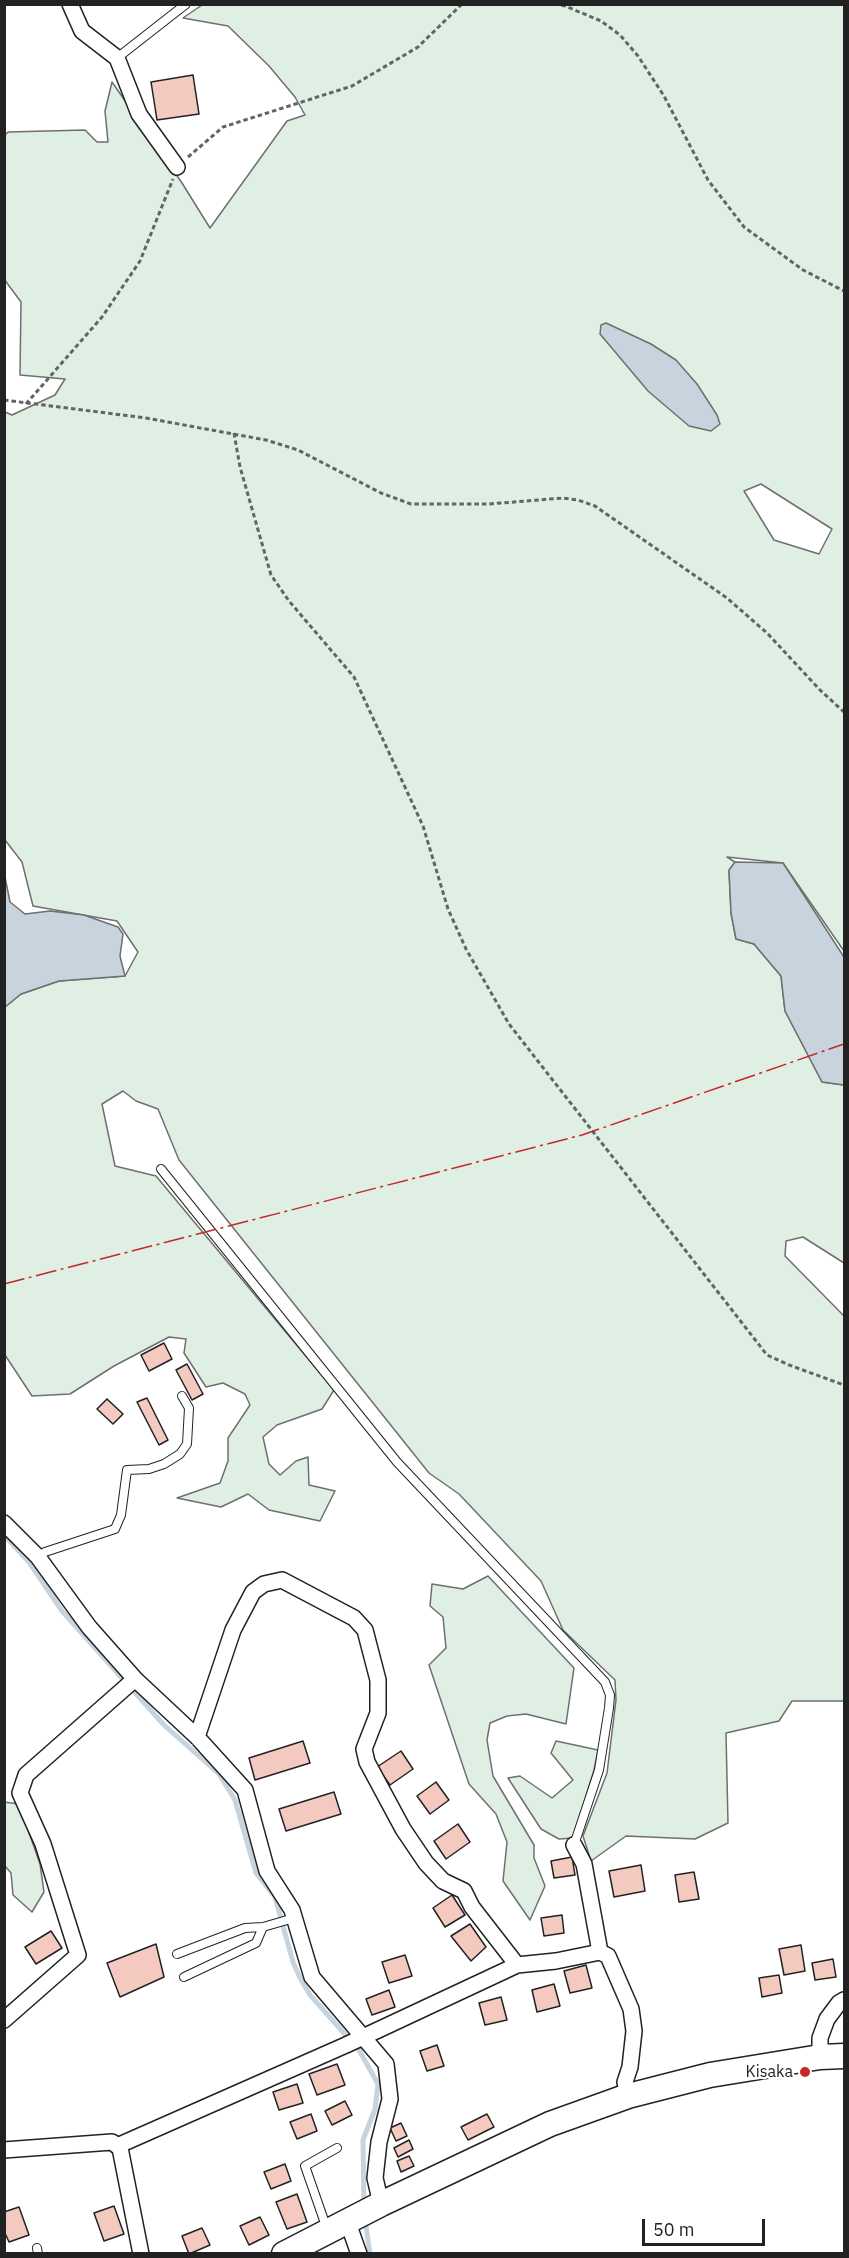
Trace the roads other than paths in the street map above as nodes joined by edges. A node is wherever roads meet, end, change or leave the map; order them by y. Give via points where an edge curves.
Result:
1 (70, 4) edge
2 (186, 4) edge
3 (117, 58) junction
4 (177, 167) road end
5 (161, 1169) dead end
6 (182, 1396) dead end
7 (4, 1524) edge
8 (38, 1557) junction
9 (130, 1684) junction
10 (197, 1737) junction
11 (574, 1845) joint
12 (292, 1919) junction
13 (262, 1927) junction
14 (600, 1952) junction
15 (177, 1954) dead end
16 (517, 1965) junction
17 (184, 1977) dead end
18 (844, 2000) edge
19 (4, 2020) edge
20 (355, 2041) junction
21 (844, 2056) edge
22 (820, 2057) junction
23 (628, 2096) junction
24 (117, 2146) junction
25 (337, 2148) dead end
26 (4, 2150) edge
27 (358, 2215) junction
28 (141, 2253) edge
29 (284, 2253) edge
30 (359, 2253) edge

1 - 3 street via 82,31
2 - 3 lane
3 - 4 street via 139,114
5 - 11 lane via 397,1462 605,1682 610,1695 599,1770
6 - 8 lane via 189,1408 187,1444 164,1464 127,1470 115,1529
7 - 8 street
8 - 9 street
9 - 10 street
9 - 19 street via 26,1774 20,1793 43,1844 78,1955
10 - 12 street via 245,1790 267,1871
10 - 16 street via 233,1630 253,1592 264,1584 282,1580 354,1617 365,1630 378,1680 378,1713 364,1749 367,1762 426,1863 443,1881 464,1891
11 - 14 street via 584,1864
12 - 13 lane
12 - 20 street via 312,1977
13 - 15 lane via 245,1928
13 - 17 lane via 256,1943
14 - 16 street
14 - 23 street via 608,1956 631,2009 634,2031 625,2082
16 - 20 street
18 - 22 street via 827,2019 820,2038
20 - 24 street
20 - 27 street via 386,2064 390,2099 376,2169
21 - 22 main road
22 - 23 main road via 710,2075
23 - 27 main road via 550,2124
24 - 26 street via 112,2142
24 - 28 street
25 - 27 lane via 305,2166
27 - 29 main road
27 - 30 street

